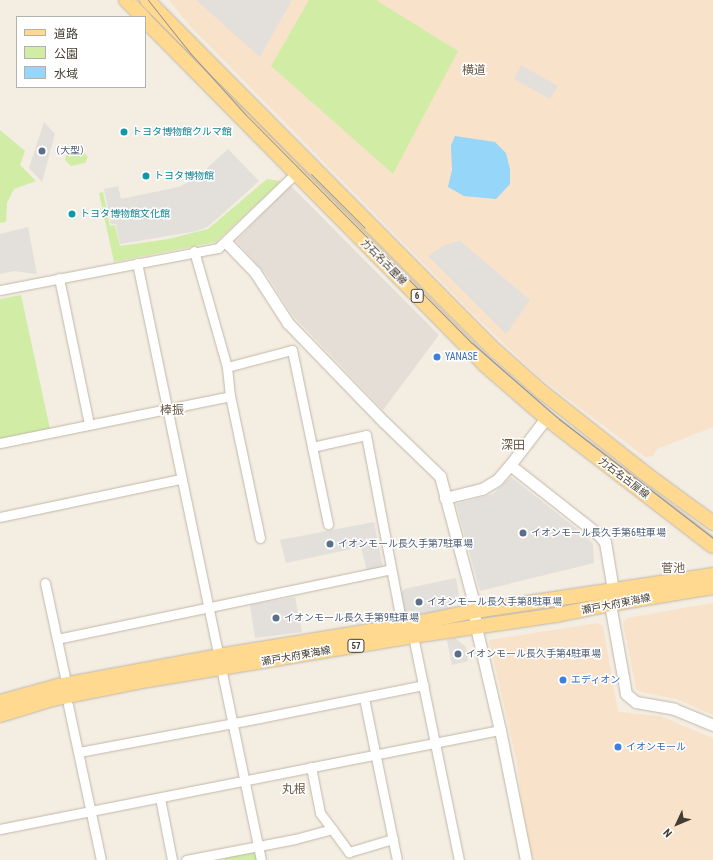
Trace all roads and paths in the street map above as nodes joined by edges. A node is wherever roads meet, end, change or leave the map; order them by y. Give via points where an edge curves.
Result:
1 (126, 0) edge
2 (147, 0) edge
3 (141, 16) edge
4 (146, 21) edge
5 (295, 174) junction
6 (226, 242) junction
7 (194, 251) junction
8 (137, 263) junction
9 (59, 278) junction
10 (0, 290) edge
11 (227, 367) junction
12 (230, 396) junction
13 (168, 408) junction
14 (546, 418) junction
15 (89, 424) junction
16 (0, 443) edge
17 (312, 447) junction
18 (510, 465) junction
19 (181, 479) junction
20 (445, 498) junction
21 (0, 517) edge
22 (713, 523) edge
23 (328, 524) dead end
24 (260, 538) dead end
25 (713, 546) edge
26 (391, 569) junction
27 (713, 575) edge
28 (45, 583) dead end
29 (713, 587) edge
30 (612, 597) junction
31 (209, 608) junction
32 (475, 611) junction
33 (402, 626) junction
34 (476, 626) junction
35 (413, 636) junction
36 (57, 639) junction
37 (220, 663) junction
38 (65, 677) dead end
39 (424, 685) junction
40 (364, 698) junction
41 (0, 702) edge
42 (68, 705) dead end
43 (0, 715) edge
44 (234, 723) junction
45 (713, 725) edge
46 (500, 730) junction
47 (436, 742) junction
48 (79, 752) junction
49 (375, 754) junction
50 (311, 767) junction
51 (246, 780) junction
52 (160, 798) junction
53 (92, 810) junction
54 (0, 829) edge
55 (332, 829) junction
56 (393, 839) junction
57 (258, 846) junction
58 (101, 860) edge
59 (172, 860) edge
60 (186, 860) edge
61 (261, 860) edge
62 (397, 860) edge
63 (459, 860) edge
64 (526, 860) edge

1 - 3 main road
2 - 22 main road, 力石名古屋線 / 6 via 497,352 541,391
4 - 5 main road, 力石名古屋線 / 6
5 - 6 street
5 - 14 main road, 力石名古屋線 / 6 via 390,267 460,341
6 - 7 street via 218,248
6 - 20 street via 255,272 288,323 440,476
7 - 8 street
7 - 11 street
8 - 9 street
8 - 13 street
9 - 10 street
9 - 15 street
11 - 12 street
11 - 17 street via 292,350
12 - 13 street
12 - 24 street
13 - 15 street
13 - 19 street
14 - 18 street
14 - 25 main road, 力石名古屋線 / 6
15 - 16 street
17 - 23 street
17 - 26 street via 366,435
18 - 20 street via 497,480 482,489
18 - 30 street via 605,542
19 - 21 street
19 - 31 street
20 - 32 street
26 - 31 street
26 - 33 street
27 - 30 main road, 瀬戸大府東海線 / 57
28 - 36 street
29 - 30 main road, 瀬戸大府東海線 / 57
30 - 32 main road, 瀬戸大府東海線 / 57
30 - 34 main road, 瀬戸大府東海線 / 57 via 557,615
30 - 45 street via 626,694 636,702 674,709
31 - 36 street
31 - 37 street
32 - 33 main road, 瀬戸大府東海線 / 57
32 - 34 street
33 - 37 main road, 瀬戸大府東海線 / 57
34 - 35 main road, 瀬戸大府東海線 / 57
34 - 46 street
35 - 37 main road, 瀬戸大府東海線 / 57
35 - 39 street
36 - 38 street
37 - 41 main road, 瀬戸大府東海線 / 57 via 58,686
37 - 43 main road, 瀬戸大府東海線 / 57 via 53,700
37 - 44 street
39 - 40 street
39 - 47 street
40 - 44 street
40 - 49 street
42 - 48 street
44 - 48 street
44 - 51 street
46 - 47 street
46 - 64 street
47 - 49 street
47 - 63 street
48 - 53 street
49 - 50 street
49 - 56 street
50 - 51 street
50 - 55 street via 320,813
51 - 52 street
51 - 57 street
52 - 53 street
52 - 59 street
53 - 54 street
53 - 58 street
55 - 56 street via 349,852
55 - 57 street
56 - 62 street
57 - 60 street
57 - 61 street

